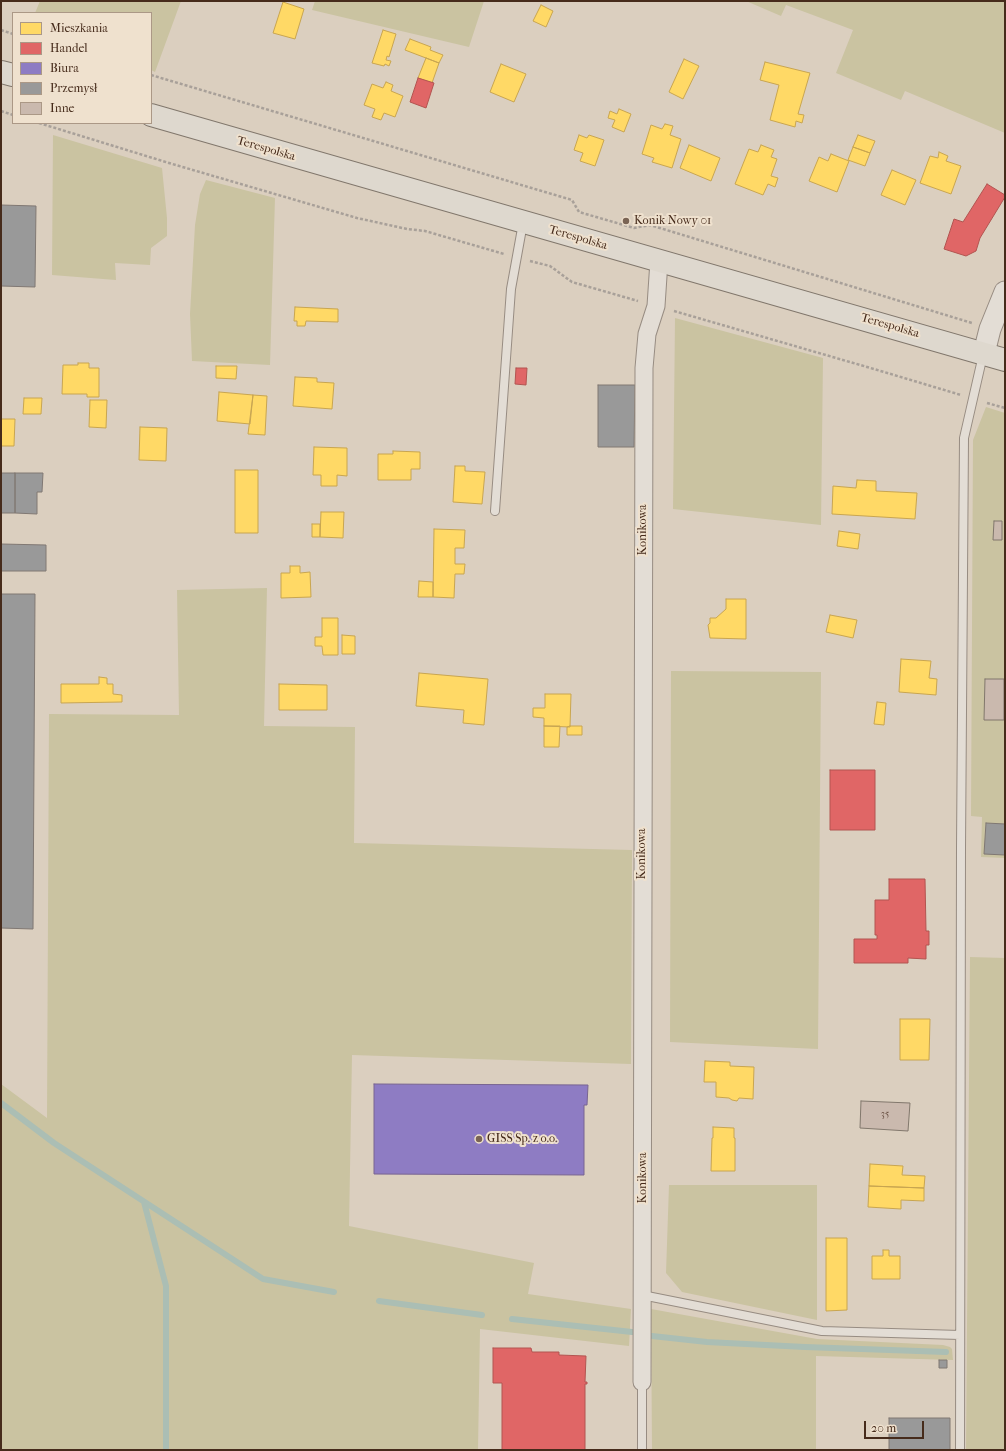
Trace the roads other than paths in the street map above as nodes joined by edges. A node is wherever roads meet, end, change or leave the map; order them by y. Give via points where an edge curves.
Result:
1 (1, 72) edge
2 (12, 75) edge
3 (152, 115) edge
4 (524, 222) junction
5 (659, 261) junction
6 (1005, 292) edge
7 (984, 353) junction
8 (1005, 360) edge
9 (495, 510) dead end
10 (642, 1295) junction
11 (960, 1335) junction
12 (642, 1382) joint
13 (642, 1450) edge
14 (960, 1450) edge

1 - 2 main road
3 - 4 main road, Terespolska
4 - 5 main road, Terespolska
4 - 9 lane via 511,289
5 - 7 main road, Terespolska
5 - 10 street, Konikowa via 656,306 647,334 644,368
6 - 7 street via 990,329
7 - 8 main road, Terespolska
7 - 11 lane via 964,438
10 - 11 lane via 822,1331
10 - 12 street, Konikowa
11 - 14 lane
12 - 13 lane, Konikowa

